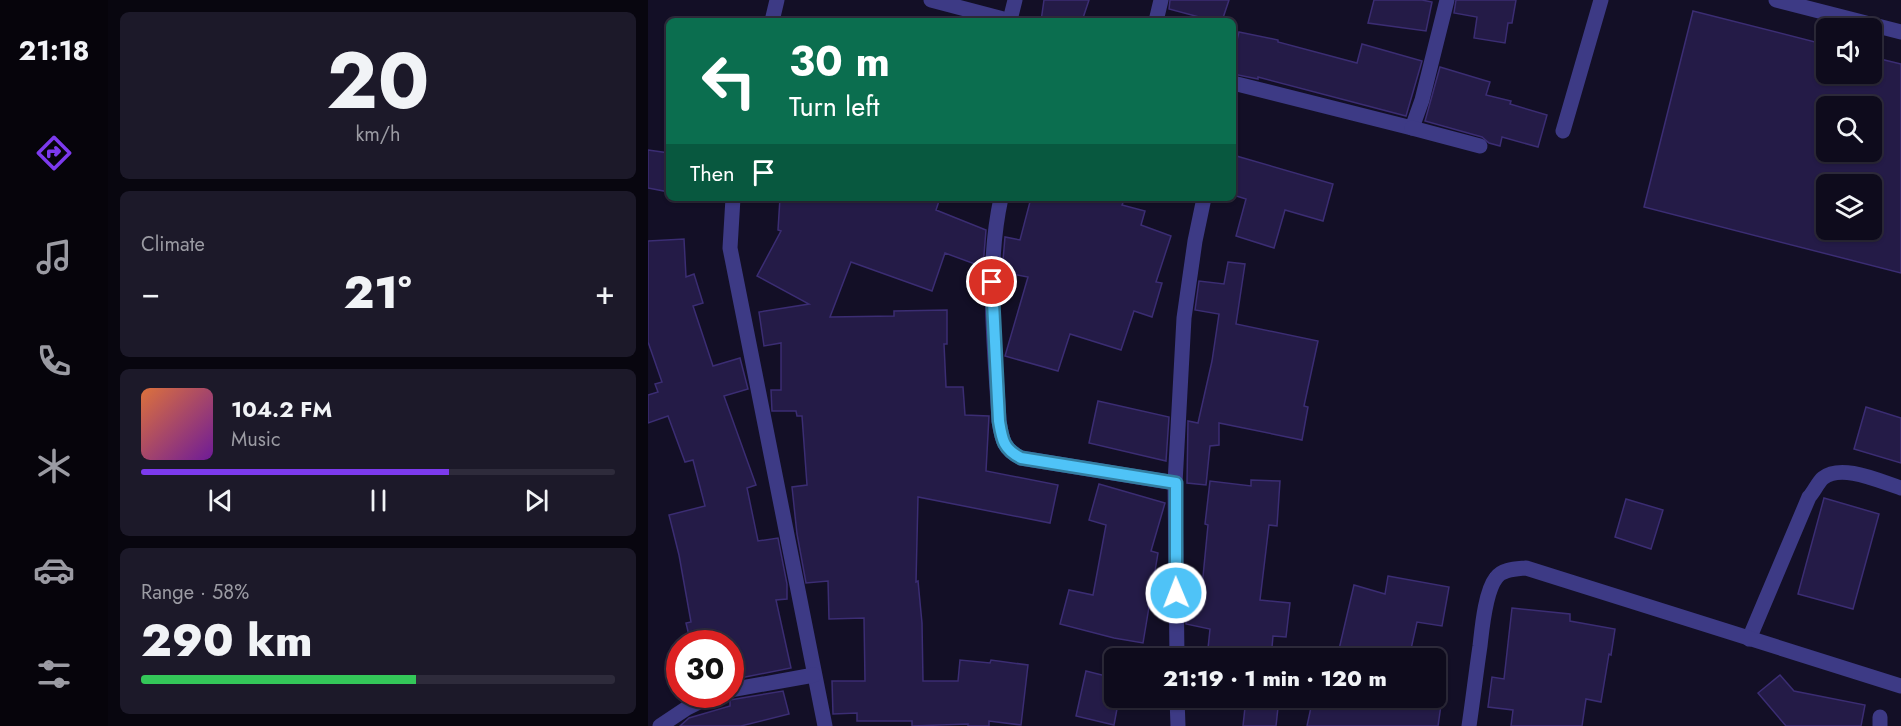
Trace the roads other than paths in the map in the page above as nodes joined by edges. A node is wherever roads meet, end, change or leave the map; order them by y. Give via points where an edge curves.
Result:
1 (777, 0) edge
2 (931, 0) edge
3 (1015, 0) edge
4 (1161, 0) edge
5 (1448, 0) edge
6 (1601, 0) edge
7 (1776, 0) edge
8 (773, 18) edge
9 (999, 18) edge
10 (1011, 18) edge
11 (1157, 18) edge
12 (1901, 32) edge
13 (1236, 84) edge
14 (1412, 128) junction
15 (1563, 132) dead end
16 (1480, 146) dead end
17 (733, 201) edge
18 (1000, 201) edge
19 (1203, 201) edge
20 (1176, 483) junction
21 (1901, 488) edge
22 (1749, 639) junction
23 (1177, 648) edge
24 (814, 675) junction
25 (1901, 686) edge
26 (744, 688) edge
27 (687, 708) edge
28 (1178, 708) edge
29 (660, 726) edge
30 (825, 726) edge
31 (1178, 726) edge
32 (1469, 726) edge

1 - 8 street
2 - 9 street
3 - 10 street
4 - 11 street
5 - 14 street
6 - 15 street
7 - 12 street
13 - 14 street
14 - 16 street
17 - 24 street via 730,248
18 - 20 street via 992,282 1003,440 1021,458
19 - 20 street via 1184,318
20 - 23 street
21 - 22 street via 1856,473 1838,472 1824,478 1809,497
22 - 25 street
22 - 32 street via 1526,568 1505,571 1496,577 1485,610
24 - 26 street
24 - 30 street
27 - 29 street
28 - 31 street

